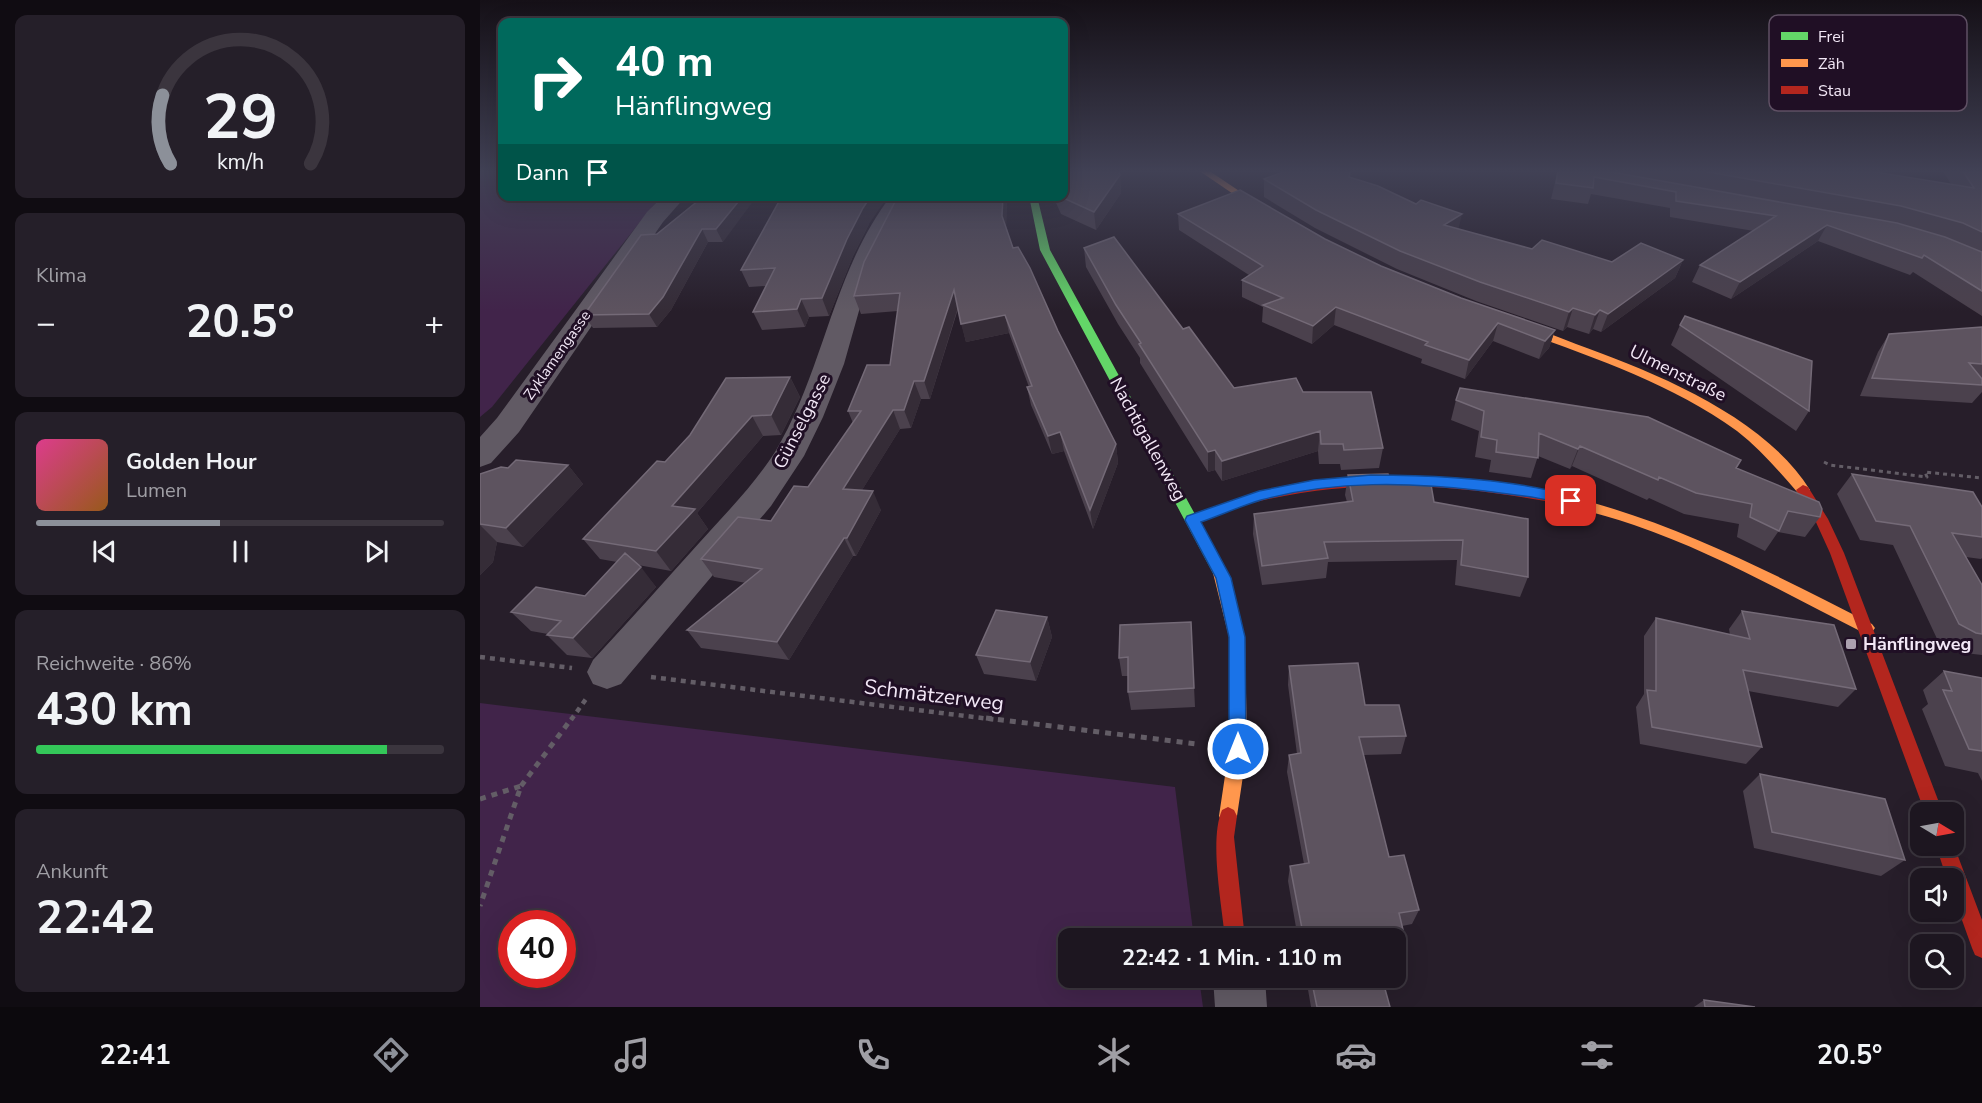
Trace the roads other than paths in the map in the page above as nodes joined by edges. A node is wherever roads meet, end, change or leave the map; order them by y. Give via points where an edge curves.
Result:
1 (655, 217) edge
2 (887, 217) edge
3 (1037, 217) edge
4 (1273, 217) edge
5 (1284, 224) edge
6 (1496, 319) edge
7 (480, 456) edge
8 (1192, 520) junction
9 (1867, 628) junction
10 (607, 672) road end
11 (1930, 802) edge
12 (1949, 856) edge
13 (1234, 928) edge
14 (1982, 948) edge
15 (1240, 988) edge
16 (1241, 1007) edge

1 - 7 street, Zyklamengasse via 508,425
2 - 10 street, Günselgasse via 856,279 830,364 788,456 759,498
3 - 8 street, Nachtigallenweg via 1044,250
4 - 5 street
6 - 9 street, Ulmenstraße via 1641,372 1709,405 1740,426 1779,460 1815,507
8 - 9 street via 1259,496 1371,479 1430,480 1550,494 1615,513 1719,555
8 - 13 street, Nachtigallenweg via 1223,578 1237,637 1238,749 1225,837
9 - 11 street, Ulmenstraße
12 - 14 street
15 - 16 street

